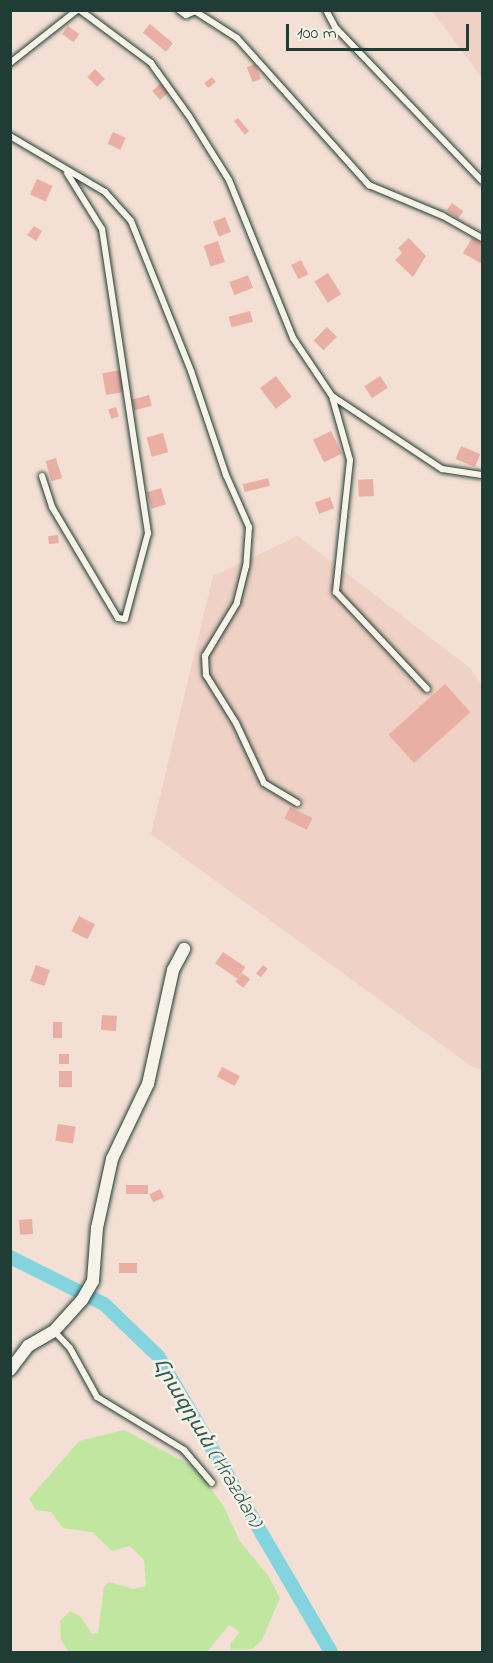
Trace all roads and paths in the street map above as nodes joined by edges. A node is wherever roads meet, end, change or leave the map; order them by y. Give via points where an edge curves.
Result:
1 (79, 10) edge
2 (179, 10) edge
3 (326, 10) edge
4 (198, 12) edge
5 (10, 63) edge
6 (10, 136) edge
7 (67, 172) junction
8 (483, 181) edge
9 (483, 238) edge
10 (332, 396) junction
11 (483, 475) edge
12 (42, 476) dead end
13 (427, 688) dead end
14 (297, 803) dead end
15 (184, 949) dead end
16 (54, 1331) junction
17 (10, 1370) edge
18 (212, 1483) dead end

1 - 5 lane
1 - 10 lane via 151,63 189,116 229,180 293,338
2 - 4 lane via 186,15
3 - 8 lane via 335,27
4 - 9 lane via 237,38 369,185 443,216
6 - 7 lane
7 - 12 lane via 102,229 148,533 125,619 118,618 57,516
7 - 14 lane via 105,192 131,221 191,371 226,475 249,526 246,566 237,603 205,656 206,675 236,723 264,783
10 - 11 lane via 442,469
10 - 13 lane via 350,460 336,592
15 - 16 street via 173,970 148,1084 112,1159 97,1228 93,1281 82,1300
16 - 17 street via 28,1346
16 - 18 lane via 70,1348 97,1397 184,1450

